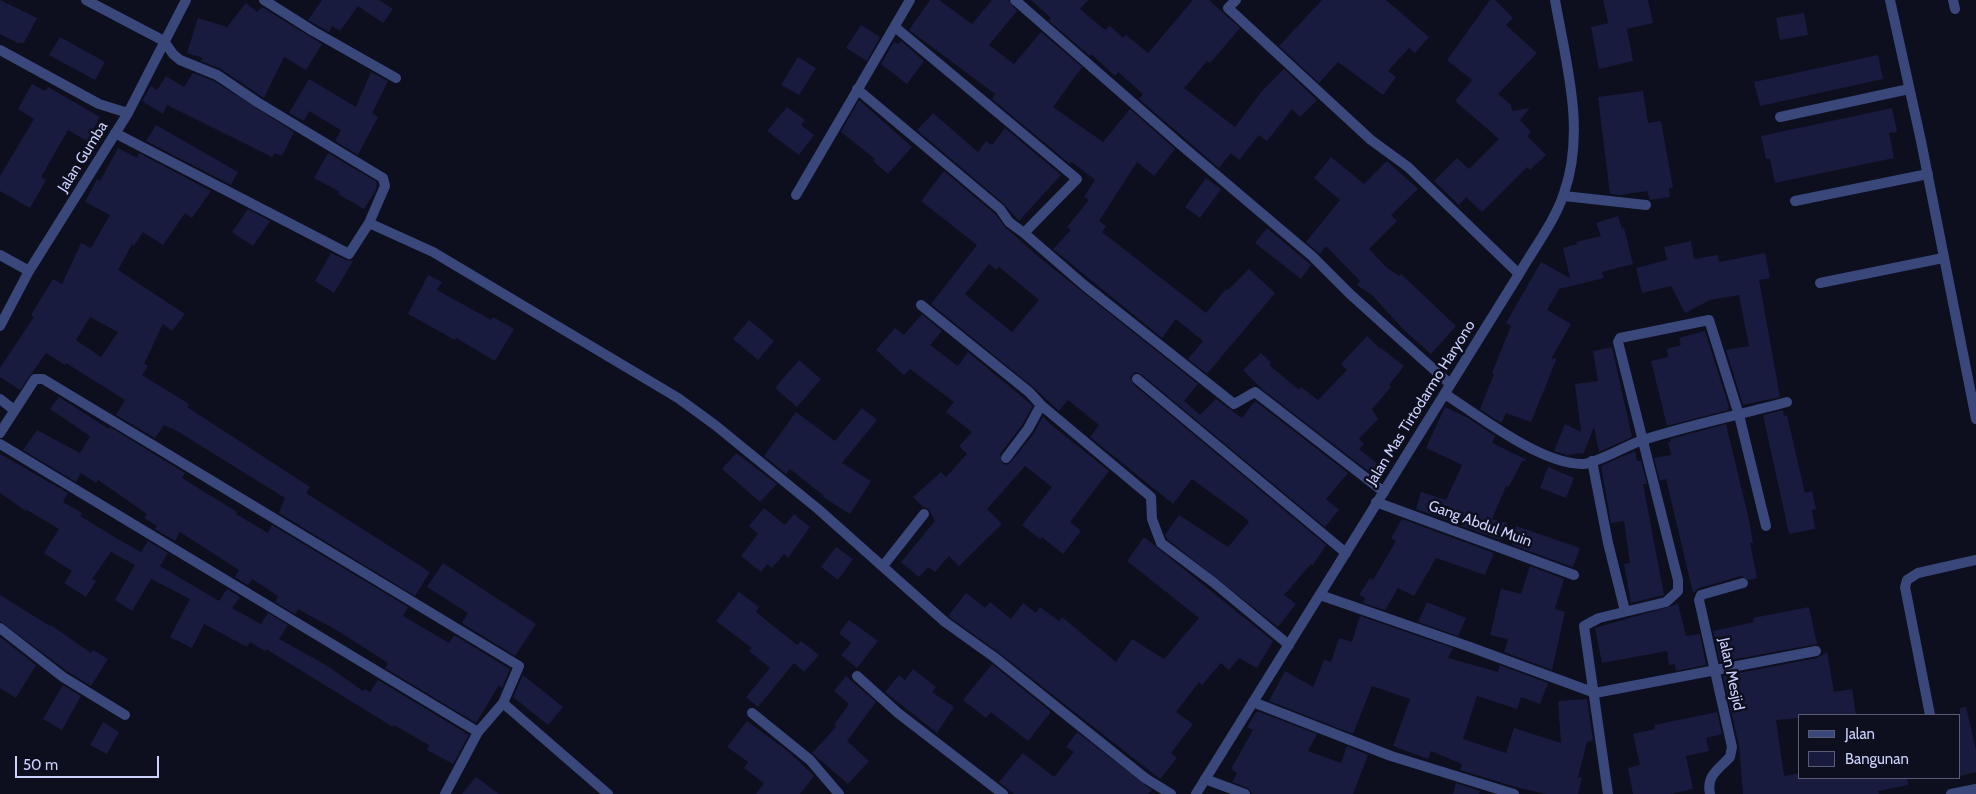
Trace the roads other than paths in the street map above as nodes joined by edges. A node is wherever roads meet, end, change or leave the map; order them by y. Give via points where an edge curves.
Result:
1 (86, 0) edge
2 (186, 0) edge
3 (264, 0) edge
4 (910, 0) edge
5 (1015, 0) edge
6 (1219, 0) edge
7 (1236, 0) edge
8 (1555, 0) edge
9 (1890, 0) edge
10 (1228, 8) junction
11 (895, 27) junction
12 (164, 41) junction
13 (0, 50) edge
14 (396, 78) dead end
15 (857, 89) junction
16 (1908, 89) junction
17 (128, 113) junction
18 (1780, 117) dead end
19 (115, 132) junction
20 (1928, 174) junction
21 (796, 195) dead end
22 (1564, 196) junction
23 (1795, 201) dead end
24 (1646, 205) dead end
25 (369, 223) junction
26 (1024, 234) junction
27 (0, 255) edge
28 (1943, 258) junction
29 (29, 272) junction
30 (1519, 274) junction
31 (1820, 284) dead end
32 (921, 304) dead end
33 (0, 326) edge
34 (1136, 379) dead end
35 (1450, 384) junction
36 (1445, 394) junction
37 (0, 399) edge
38 (1787, 402) dead end
39 (1041, 405) junction
40 (14, 410) junction
41 (1739, 415) junction
42 (1976, 419) edge
43 (0, 433) edge
44 (1643, 440) junction
45 (0, 444) edge
46 (1006, 458) dead end
47 (1592, 461) junction
48 (1384, 492) junction
49 (1376, 502) junction
50 (924, 514) dead end
51 (1766, 526) dead end
52 (1346, 553) junction
53 (1976, 560) edge
54 (883, 566) junction
55 (1574, 575) dead end
56 (1743, 583) dead end
57 (1320, 595) junction
58 (1625, 611) junction
59 (0, 628) edge
60 (1289, 645) junction
61 (1816, 651) dead end
62 (1715, 672) junction
63 (856, 676) dead end
64 (1595, 694) junction
65 (503, 702) junction
66 (1253, 702) junction
67 (752, 713) dead end
68 (1930, 714) edge
69 (125, 715) dead end
70 (478, 732) junction
71 (1205, 779) junction
72 (1976, 789) edge
73 (445, 794) edge
74 (608, 794) edge
75 (839, 794) edge
76 (1003, 794) edge
77 (1171, 794) edge
78 (1196, 794) edge
79 (1244, 794) edge
80 (1514, 794) edge
81 (1608, 794) edge
82 (1710, 794) edge
83 (1951, 794) edge

1 - 12 street
2 - 12 street, Jalan Gumba
3 - 14 street
4 - 11 street
5 - 35 street via 1312,256
6 - 10 street
7 - 10 street
8 - 22 street, Jalan Mas Tirtodarmo Haryono via 1575,133 1571,173
9 - 16 street
10 - 30 street via 1371,140 1408,168
11 - 15 street
11 - 26 street via 1077,179
12 - 17 street, Jalan Gumba
12 - 25 street via 180,60 218,75 382,178 385,186
13 - 17 street via 99,104
15 - 21 street
15 - 26 street via 1000,209 1009,222
16 - 18 street
16 - 20 street
17 - 19 street, Jalan Gumba
19 - 25 street via 349,254
19 - 29 street, Jalan Gumba
20 - 23 street
20 - 28 street
22 - 24 street
22 - 30 street, Jalan Mas Tirtodarmo Haryono
25 - 54 street via 433,252 678,398 715,425
26 - 48 street via 1234,404 1255,392
27 - 29 street
28 - 31 street
28 - 42 street
29 - 33 street, Jalan Gumba
30 - 35 street, Jalan Mas Tirtodarmo Haryono
32 - 39 street
34 - 52 street
35 - 36 street, Jalan Mas Tirtodarmo Haryono
36 - 47 street via 1536,451 1584,464
36 - 48 street, Jalan Mas Tirtodarmo Haryono
37 - 40 street
38 - 41 street
39 - 46 street
39 - 60 street via 1151,497 1152,519 1161,543 1214,582
40 - 43 street
40 - 65 street via 35,379 43,379 519,666
41 - 44 street
41 - 44 street via 1709,320 1624,336 1618,342
41 - 51 street
44 - 47 street
44 - 58 street via 1678,591 1666,602
45 - 70 street
47 - 58 street
48 - 49 street, Jalan Mas Tirtodarmo Haryono
49 - 52 street, Jalan Mas Tirtodarmo Haryono
49 - 55 street, Gang Abdul Muin
50 - 54 street
52 - 57 street, Jalan Mas Tirtodarmo Haryono
53 - 68 street via 1918,573 1907,580 1904,587
54 - 77 street via 944,622 994,657 1145,778
56 - 62 street, Jalan Mesjid via 1701,595 1699,600
57 - 60 street, Jalan Mas Tirtodarmo Haryono
57 - 64 street via 1470,646
58 - 64 street via 1584,626
59 - 69 street via 63,677
60 - 66 street, Jalan Mas Tirtodarmo Haryono
61 - 62 street
62 - 64 street
62 - 82 street, Jalan Mesjid via 1732,747 1730,757 1710,780
63 - 76 street via 898,713
64 - 81 street
65 - 70 street
65 - 74 street
66 - 71 street, Jalan Mas Tirtodarmo Haryono
66 - 80 street via 1391,756
67 - 75 street via 810,760
70 - 73 street
71 - 78 street, Jalan Mas Tirtodarmo Haryono
71 - 79 street
72 - 83 street

